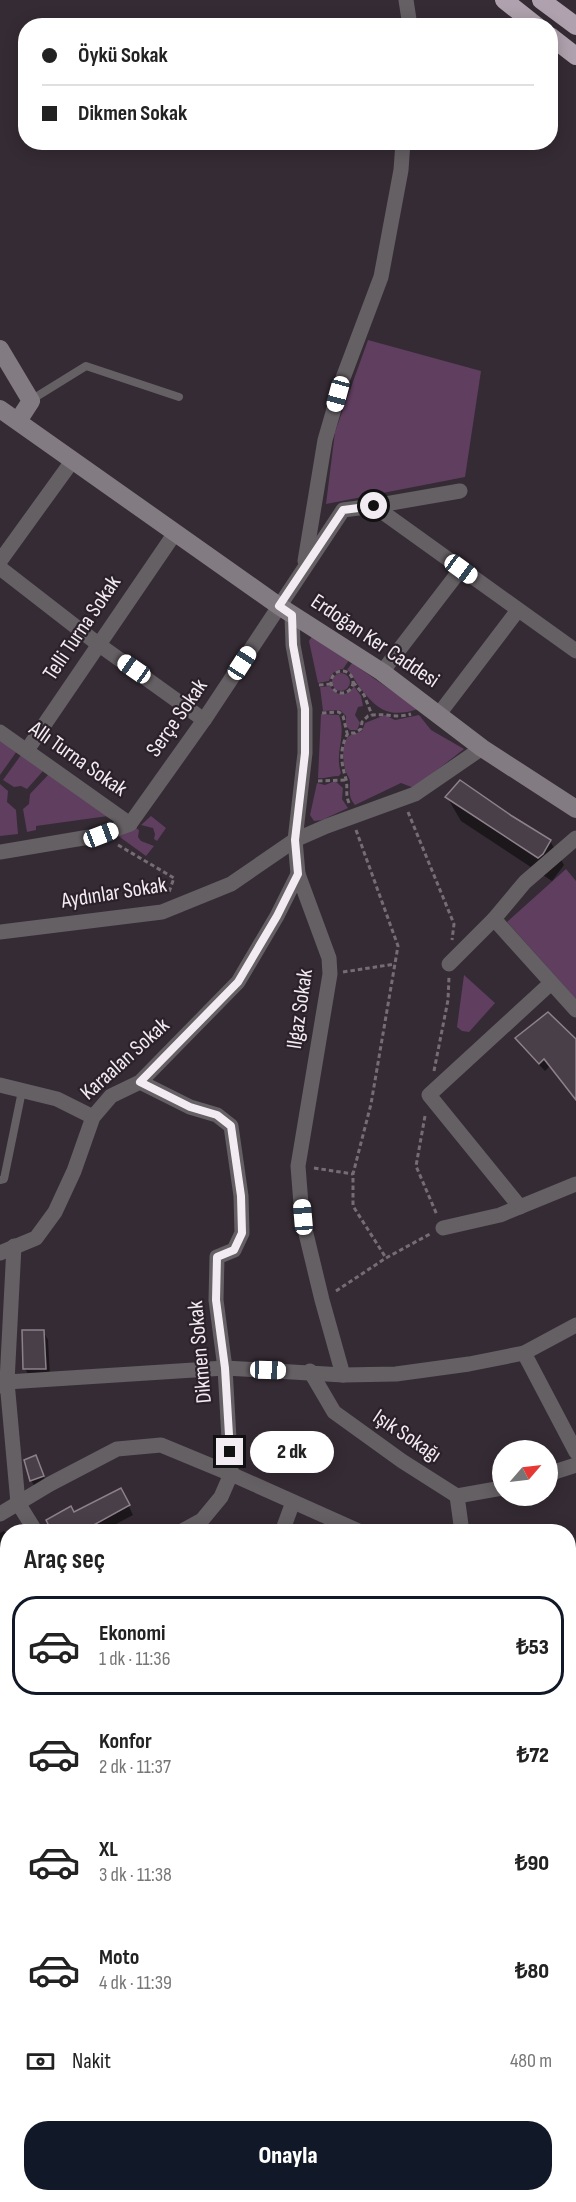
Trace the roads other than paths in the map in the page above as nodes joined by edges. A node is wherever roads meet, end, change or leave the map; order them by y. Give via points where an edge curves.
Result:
1 (406, 0) edge
2 (504, 0) edge
3 (541, 0) edge
4 (409, 18) edge
5 (527, 18) edge
6 (576, 26) edge
7 (558, 42) edge
8 (576, 56) edge
9 (402, 150) edge
10 (0, 349) edge
11 (179, 398) dead end
12 (31, 400) junction
13 (0, 409) edge
14 (18, 421) junction
15 (73, 460) junction
16 (460, 491) dead end
17 (374, 506) junction
18 (175, 533) junction
19 (0, 561) edge
20 (0, 568) edge
21 (304, 568) junction
22 (461, 569) junction
23 (286, 610) junction
24 (518, 610) junction
25 (98, 644) junction
26 (576, 651) edge
27 (382, 672) junction
28 (439, 714) junction
29 (204, 720) junction
30 (0, 732) edge
31 (482, 748) junction
32 (27, 750) junction
33 (576, 809) edge
34 (130, 824) junction
35 (576, 838) edge
36 (295, 840) junction
37 (0, 852) edge
38 (298, 874) junction
39 (494, 919) junction
40 (0, 932) edge
41 (449, 964) road end
42 (551, 982) junction
43 (576, 1010) edge
44 (140, 1082) junction
45 (0, 1085) edge
46 (22, 1090) junction
47 (93, 1117) junction
48 (0, 1180) edge
49 (576, 1184) edge
50 (520, 1207) junction
51 (442, 1228) road end
52 (7, 1243) edge
53 (0, 1253) edge
54 (576, 1325) edge
55 (524, 1353) junction
56 (225, 1368) junction
57 (310, 1371) junction
58 (343, 1375) junction
59 (4, 1384) edge
60 (576, 1452) edge
61 (576, 1466) edge
62 (558, 1471) edge
63 (231, 1473) junction
64 (492, 1490) edge
65 (457, 1496) junction
66 (292, 1502) junction
67 (18, 1503) junction
68 (0, 1514) edge
69 (31, 1524) edge
70 (195, 1524) edge
71 (285, 1524) edge
72 (343, 1524) edge
73 (461, 1524) edge

1 - 4 street
2 - 5 highway
3 - 6 highway
7 - 8 highway
9 - 21 street via 381,277 342,378 325,440
10 - 12 main road
11 - 12 lane via 86,366
12 - 14 main road
13 - 14 main road, Erdoğan Ker Caddesi
14 - 15 main road, Erdoğan Ker Caddesi
15 - 18 main road, Erdoğan Ker Caddesi
15 - 19 street
16 - 17 street
17 - 21 street, Serçe Sokak via 343,510
17 - 22 street
18 - 23 main road, Erdoğan Ker Caddesi
18 - 25 street, Telli Turna Sokak
20 - 25 street
21 - 23 street, Serçe Sokak
22 - 24 street
22 - 27 street
23 - 27 main road, Erdoğan Ker Caddesi
23 - 29 street, Serçe Sokak
23 - 36 street, Ilgaz Sokak via 305,709 305,753
24 - 26 street
24 - 28 street
25 - 29 street
25 - 32 street, Telli Turna Sokak
27 - 28 main road, Erdoğan Ker Caddesi
28 - 31 main road, Erdoğan Ker Caddesi
29 - 34 street, Serçe Sokak
30 - 32 street, Allı Turna Sokak
31 - 33 main road, Erdoğan Ker Caddesi
31 - 36 street, Aydınlar Sokak via 415,794 351,812
32 - 34 street, Allı Turna Sokak
34 - 37 street via 101,835
35 - 39 street via 525,882
36 - 38 street, Ilgaz Sokak
36 - 40 street, Aydınlar Sokak via 231,884 162,912
38 - 44 street, Karaalan Sokak via 238,982
38 - 58 street, Ilgaz Sokak via 329,958 330,974 298,1166 303,1217
39 - 41 street
39 - 42 street
42 - 43 street
42 - 50 street via 429,1095
44 - 47 street, Karaalan Sokak via 111,1096
44 - 56 street, Dikmen Sokak via 190,1107 217,1115 231,1126 242,1233 234,1250 217,1257 216,1300
45 - 46 street
46 - 47 street via 57,1099
46 - 48 lane via 4,1179
47 - 52 street, Karaalan Sokak via 55,1212 36,1238
49 - 50 street
50 - 51 street
52 - 53 street, Karaalan Sokak
52 - 59 street
54 - 55 street
55 - 58 street via 396,1374
55 - 60 street
56 - 57 street
56 - 59 street
56 - 63 street, Dikmen Sokak
57 - 58 street
57 - 65 street, Işık Sokağı via 334,1412
59 - 67 street
61 - 62 street
63 - 66 street
63 - 67 street via 161,1445 117,1449
63 - 70 street via 221,1497
64 - 65 street
65 - 73 street
66 - 71 street
66 - 72 street
67 - 68 street
67 - 69 street

